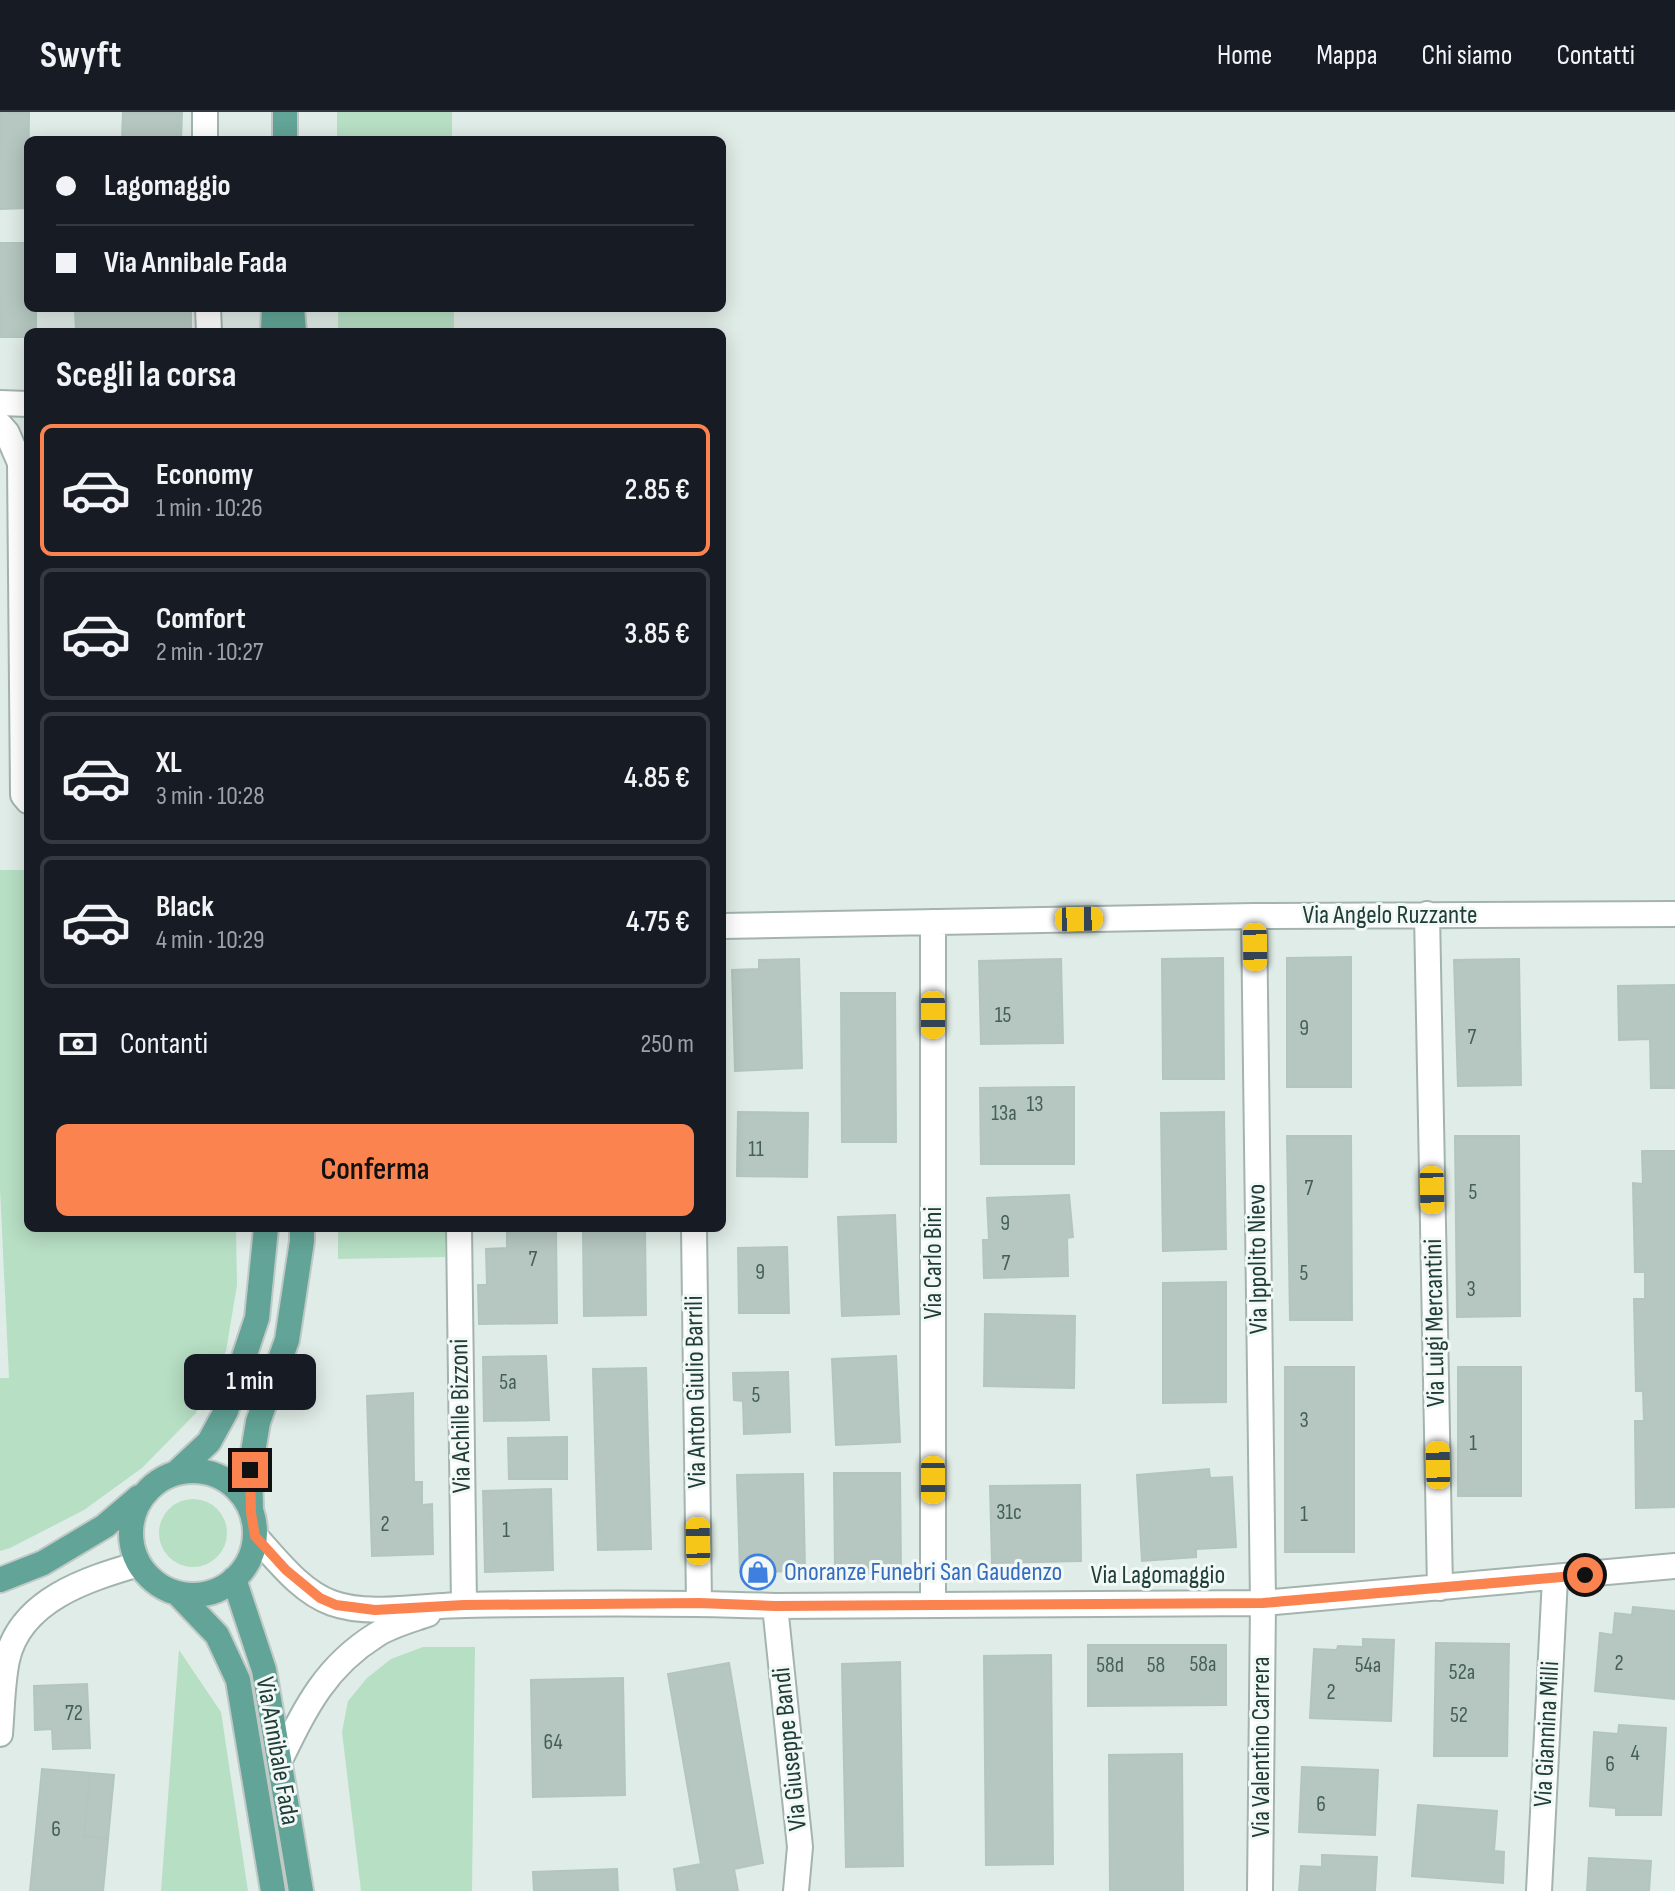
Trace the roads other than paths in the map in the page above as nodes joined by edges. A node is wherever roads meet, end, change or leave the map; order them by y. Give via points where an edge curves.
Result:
1 (205, 112) edge
2 (285, 112) edge
3 (205, 136) edge
4 (285, 136) edge
5 (0, 403) edge
6 (24, 404) edge
7 (0, 425) edge
8 (24, 796) edge
9 (1427, 914) junction
10 (1675, 914) edge
11 (1254, 916) junction
12 (933, 922) junction
13 (726, 926) edge
14 (266, 1232) edge
15 (302, 1232) edge
16 (459, 1232) edge
17 (694, 1232) edge
18 (176, 1473) junction
19 (153, 1485) junction
20 (253, 1524) junction
21 (139, 1564) junction
22 (1675, 1566) edge
23 (1555, 1578) junction
24 (234, 1579) junction
25 (0, 1580) edge
26 (1440, 1588) junction
27 (177, 1593) junction
28 (699, 1603) junction
29 (1263, 1603) junction
30 (456, 1605) junction
31 (933, 1605) junction
32 (775, 1606) junction
33 (3, 1660) edge
34 (0, 1734) edge
35 (280, 1760) junction
36 (273, 1891) edge
37 (301, 1891) edge
38 (796, 1891) edge
39 (1260, 1891) edge
40 (1539, 1891) edge

1 - 3 street
2 - 4 main road
5 - 6 street
7 - 8 street via 20,463
9 - 10 street, Via Angelo Ruzzante
9 - 11 street, Via Angelo Ruzzante
9 - 26 street, Via Luigi Mercantini
11 - 12 street, Via Angelo Ruzzante
11 - 29 street, Via Ippolito Nievo
12 - 13 street, Via Angelo Ruzzante
12 - 31 street, Via Carlo Bini
14 - 18 main road via 257,1318 226,1411 209,1442
15 - 20 main road via 287,1340 258,1422 250,1470
16 - 30 street, Via Achille Bizzoni
17 - 28 street, Via Anton Giulio Barrili
18 - 19 main road
18 - 20 main road via 220,1477 239,1492
19 - 21 main road via 133,1518 132,1542
19 - 25 main road via 105,1526 43,1563
20 - 24 main road via 248,1560
20 - 30 street, Via Lagomaggio via 286,1570 336,1605 375,1610
21 - 27 main road via 156,1583
21 - 33 street via 63,1592 32,1613
22 - 23 street, Via Lagomaggio
23 - 26 street, Via Lagomaggio
23 - 40 street, Via Giannina Milli
24 - 27 main road via 213,1592
24 - 35 main road, Via Annibale Fada via 264,1670
26 - 29 street, Via Lagomaggio
27 - 36 main road, Via Annibale Fada via 217,1635 238,1680
28 - 30 street, Via Lagomaggio
28 - 32 street, Via Lagomaggio
29 - 31 street, Via Lagomaggio
29 - 39 street, Via Valentino Carrera
30 - 35 street, Via Lagomaggio via 378,1634 336,1666 308,1704
31 - 32 street, Via Lagomaggio
32 - 38 street, Via Giuseppe Bandi via 800,1847
33 - 34 street
35 - 37 main road, Via Annibale Fada

